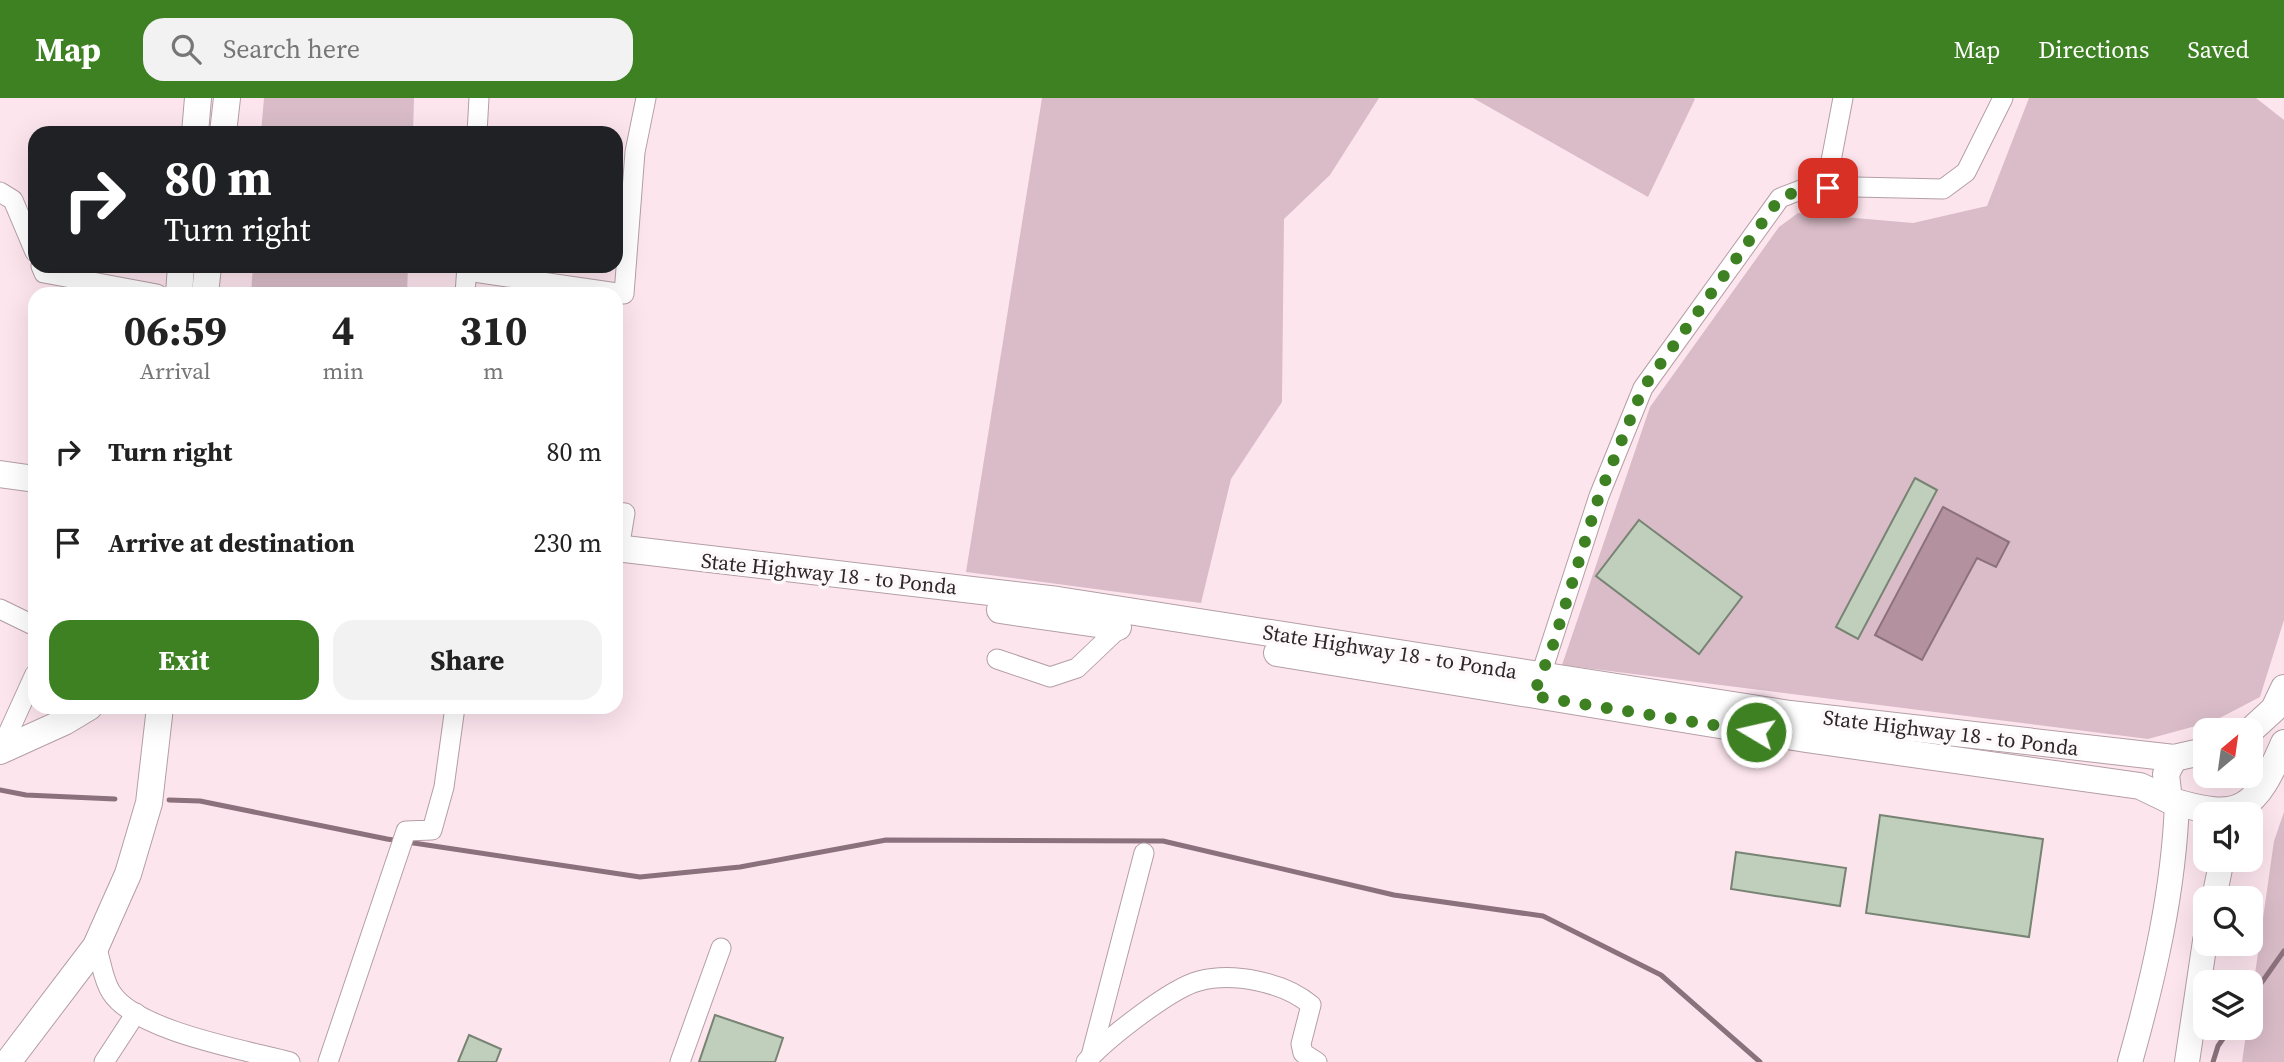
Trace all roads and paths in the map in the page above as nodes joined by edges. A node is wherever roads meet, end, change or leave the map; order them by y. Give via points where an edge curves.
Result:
1 (198, 98) edge
2 (227, 98) edge
3 (479, 98) edge
4 (646, 98) edge
5 (1843, 98) edge
6 (2003, 98) edge
7 (196, 126) edge
8 (224, 126) edge
9 (477, 126) edge
10 (1826, 187) junction
11 (0, 191) edge
12 (28, 235) edge
13 (44, 273) edge
14 (492, 273) edge
15 (119, 287) edge
16 (580, 287) edge
17 (623, 294) edge
18 (0, 474) edge
19 (28, 478) edge
20 (623, 554) edge
21 (623, 554) edge
22 (0, 609) edge
23 (28, 623) edge
24 (1119, 628) junction
25 (997, 659) dead end
26 (1537, 686) junction
27 (2284, 688) edge
28 (28, 689) edge
29 (77, 714) edge
30 (158, 714) edge
31 (455, 714) edge
32 (2263, 719) edge
33 (2284, 743) edge
34 (0, 751) edge
35 (2193, 754) edge
36 (2174, 758) junction
37 (2255, 788) edge
38 (2254, 797) junction
39 (2173, 801) junction
40 (2246, 802) edge
41 (2193, 806) edge
42 (1144, 853) dead end
43 (96, 946) junction
44 (722, 948) dead end
45 (2203, 956) edge
46 (136, 1013) junction
47 (1088, 1059) edge
48 (8, 1062) edge
49 (104, 1062) edge
50 (290, 1062) edge
51 (328, 1062) edge
52 (680, 1062) edge
53 (1317, 1062) edge
54 (2130, 1062) edge
55 (2187, 1062) edge

1 - 7 main road
2 - 8 main road
3 - 9 street
4 - 17 street via 635,152
5 - 10 street
6 - 10 street via 1966,172 1942,189
10 - 26 street via 1811,186 1780,198 1643,388 1599,496
11 - 12 street via 13,200
13 - 15 street
14 - 16 street
18 - 19 main road
20 - 26 main road, State Highway 18 - to Ponda via 1058,600
21 - 24 main road, State Highway 18 - to Ponda
22 - 23 street
24 - 25 street via 1077,668 1050,677
24 - 26 main road, State Highway 18 - to Ponda
26 - 36 main road, State Highway 18 - to Ponda
26 - 39 main road, State Highway 18 - to Ponda via 1806,739 2140,786
27 - 32 main road
28 - 34 street
29 - 34 main road
30 - 43 main road via 149,803 128,874
31 - 51 street via 432,830 406,831
33 - 38 main road via 2266,785
35 - 36 main road, State Highway 18 - to Ponda
36 - 39 main road via 2166,775
37 - 38 main road
38 - 40 main road
39 - 41 main road, State Highway 18 - to Ponda
39 - 54 street via 2176,835 2162,936
42 - 47 street
43 - 46 street via 111,992
43 - 48 main road
44 - 52 street
45 - 55 street
46 - 49 street
46 - 50 street via 193,1037
47 - 53 street via 1164,999 1197,981 1224,978 1268,985 1303,998 1311,1006 1301,1044 1303,1052

